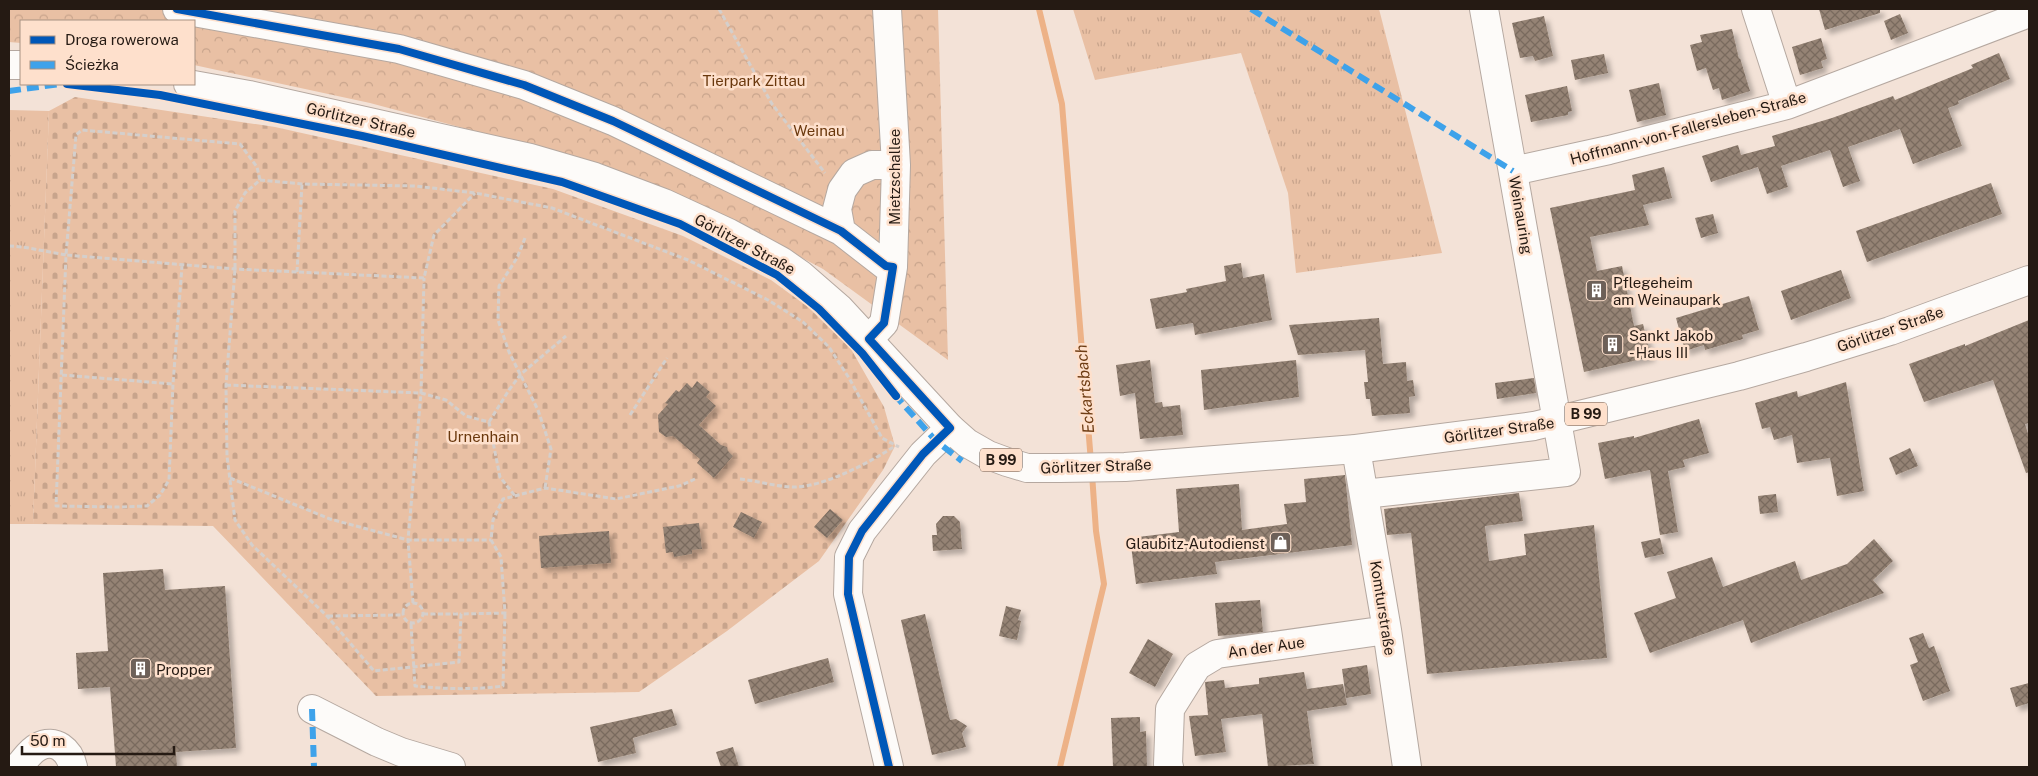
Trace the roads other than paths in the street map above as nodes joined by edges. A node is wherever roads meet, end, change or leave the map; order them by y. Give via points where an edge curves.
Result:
1 (177, 9) edge
2 (888, 9) edge
3 (1484, 9) edge
4 (1756, 9) edge
5 (2029, 13) edge
6 (1998, 16) edge
7 (194, 85) edge
8 (1787, 105) junction
9 (896, 165) junction
10 (1513, 171) junction
11 (841, 231) junction
12 (893, 267) junction
13 (2029, 280) edge
14 (869, 339) junction
15 (1558, 421) junction
16 (950, 428) junction
17 (1356, 449) junction
18 (1364, 494) junction
19 (1387, 630) junction
20 (312, 709) dead end
21 (18, 767) edge
22 (73, 767) edge
23 (451, 767) edge
24 (889, 767) edge
25 (1169, 767) edge
26 (1407, 767) edge

1 - 11 street via 399,49 524,85 613,121
2 - 9 street, Mietzschallee
3 - 10 street, Weinauring
4 - 8 street
5 - 6 street, Hoffmann-von-Fallersleben-Straße
6 - 8 street, Hoffmann-von-Fallersleben-Straße
7 - 14 street, Görlitzer Straße / B 99 via 530,158 595,176 664,203 781,261 818,289
8 - 10 street, Hoffmann-von-Fallersleben-Straße
9 - 11 street via 872,165 854,173 842,190 837,208
9 - 12 street, Mietzschallee
10 - 15 street, Weinauring
11 - 12 street via 886,266
12 - 14 street, Mietzschallee via 884,323
13 - 15 street, Görlitzer Straße / B 99 via 1849,344 1739,376
14 - 16 street, Görlitzer Straße / B 99
15 - 17 street, Görlitzer Straße / B 99
15 - 18 street, Weinauring via 1566,472
16 - 17 street, Görlitzer Straße / B 99 via 988,455 1027,468 1125,467
16 - 24 street via 923,454 862,531 849,557 848,594
17 - 18 street, Komturstraße
18 - 19 street, Komturstraße
19 - 25 street, An der Aue via 1217,654 1197,666 1170,709
19 - 26 street, Komturstraße
20 - 23 street via 393,749
21 - 22 street via 37,747 51,744 67,752

